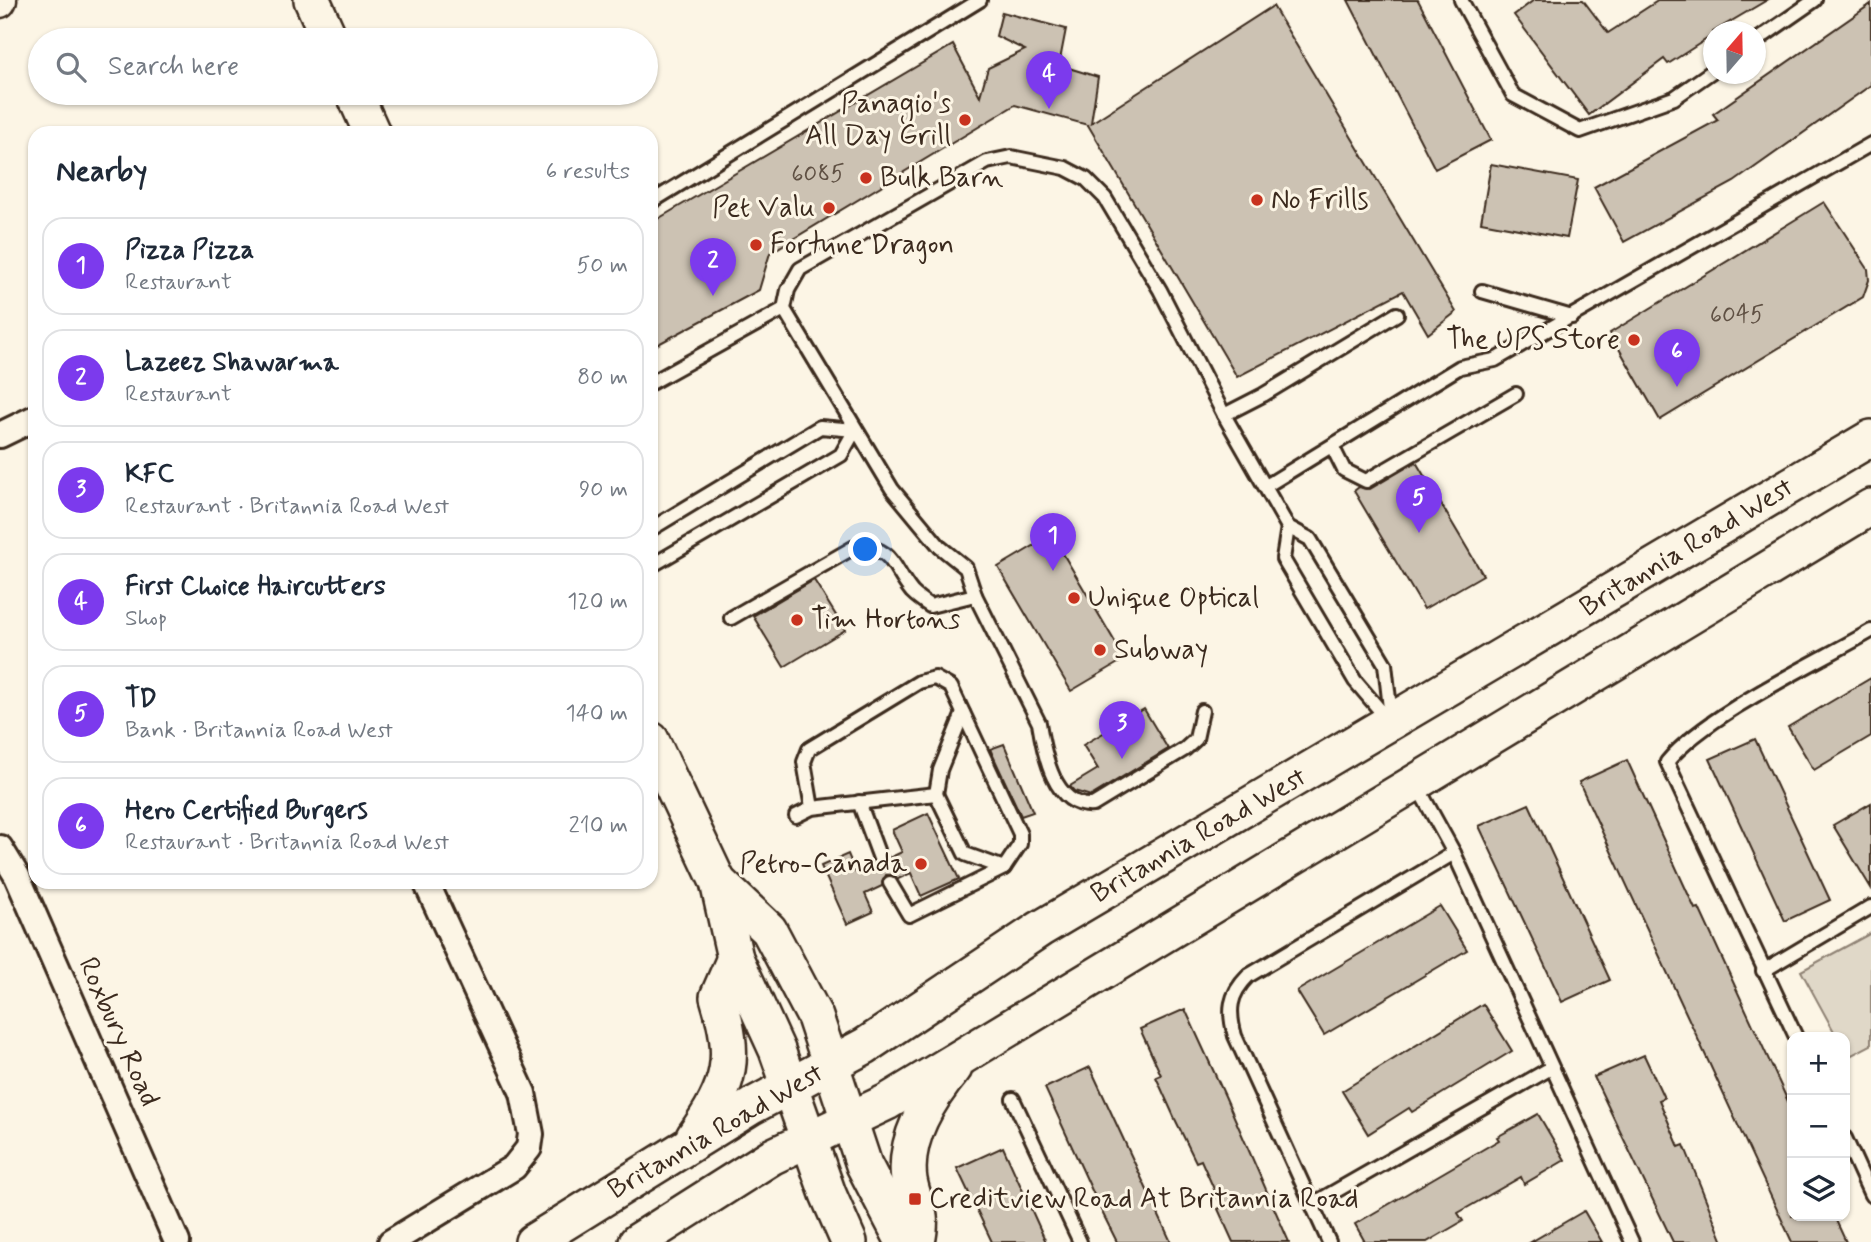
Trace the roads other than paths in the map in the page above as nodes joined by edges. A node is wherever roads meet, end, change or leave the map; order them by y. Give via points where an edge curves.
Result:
1 (312, 0) edge
2 (980, 0) edge
3 (1461, 0) edge
4 (1815, 0) edge
5 (325, 28) edge
6 (1766, 33) edge
7 (1703, 77) edge
8 (360, 105) edge
9 (370, 126) edge
10 (1871, 144) edge
11 (658, 198) edge
12 (1482, 291) dead end
13 (784, 309) junction
14 (1397, 314) dead end
15 (1572, 317) junction
16 (658, 379) edge
17 (1516, 394) dead end
18 (1224, 415) junction
19 (28, 421) edge
20 (855, 430) junction
21 (0, 435) edge
22 (1871, 438) edge
23 (1332, 446) junction
24 (1266, 486) junction
25 (1871, 507) edge
26 (658, 524) edge
27 (1287, 527) junction
28 (658, 562) edge
29 (975, 595) junction
30 (732, 618) dead end
31 (1871, 631) edge
32 (1202, 711) dead end
33 (963, 713) junction
34 (1392, 724) junction
35 (658, 755) edge
36 (1416, 784) junction
37 (936, 794) junction
38 (859, 802) junction
39 (812, 808) junction
40 (796, 816) dead end
41 (0, 848) edge
42 (1454, 853) junction
43 (881, 861) dead end
44 (1004, 868) junction
45 (718, 882) junction
46 (890, 883) dead end
47 (429, 889) edge
48 (1871, 907) edge
49 (735, 958) junction
50 (1763, 971) junction
51 (1794, 1032) edge
52 (964, 1055) junction
53 (831, 1064) junction
54 (1551, 1068) junction
55 (790, 1086) junction
56 (1013, 1099) dead end
57 (849, 1120) junction
58 (808, 1139) junction
59 (687, 1145) junction
60 (1850, 1146) edge
61 (1868, 1177) edge
62 (1871, 1195) edge
63 (1313, 1204) junction
64 (177, 1242) edge
65 (391, 1242) edge
66 (533, 1242) edge
67 (636, 1242) edge
68 (849, 1242) edge
69 (904, 1242) edge
70 (916, 1242) edge
71 (1080, 1242) edge
72 (1329, 1242) edge
73 (1632, 1242) edge

1 - 5 main road
2 - 11 lane
3 - 7 lane via 1513,95 1580,131 1674,98
4 - 6 lane
8 - 9 main road
10 - 15 lane
12 - 15 lane
13 - 16 lane
13 - 18 lane via 800,269 972,169 1011,158 1041,162 1086,179 1105,198 1183,332
13 - 20 lane
14 - 18 lane
15 - 23 lane via 1495,360 1460,367
17 - 23 lane via 1366,481 1344,470
18 - 24 lane
19 - 21 street
20 - 26 lane via 820,427
20 - 28 lane via 841,455
20 - 29 lane via 892,489 940,547 966,568
22 - 34 main road, Britannia Road West
23 - 24 lane
24 - 27 lane
25 - 36 main road, Britannia Road West
27 - 34 lane via 1283,559 1355,681
27 - 34 lane via 1310,539 1385,664
29 - 30 lane via 930,606 912,592 889,555 858,545
29 - 32 lane via 1039,723 1060,790 1070,802 1093,806 1185,750 1196,739
31 - 50 lane via 1733,710 1680,747 1667,762
33 - 37 lane via 940,770
33 - 39 lane via 951,687 935,678 919,682 809,749 804,762
33 - 44 lane via 1020,834 1020,844
34 - 53 main road, Britannia Road West via 1040,929
35 - 45 main road
36 - 42 lane
36 - 52 main road, Britannia Road West
37 - 38 lane
37 - 44 lane via 965,854
38 - 39 lane
38 - 43 lane
39 - 40 lane
41 - 64 street, Roxbury Road via 17,876
42 - 54 lane
42 - 63 lane via 1248,976 1233,991 1230,1017 1235,1036
44 - 46 lane via 909,915
45 - 49 main road
45 - 53 main road via 769,930 815,1017
47 - 65 street via 523,1093 531,1135 529,1148 514,1167
48 - 50 lane
49 - 55 main road
49 - 59 main road via 718,998 729,1034 727,1075 713,1110
50 - 51 lane
52 - 57 main road, Britannia Road West
52 - 70 main road via 933,1093 913,1139 909,1180 922,1219
53 - 55 main road, Britannia Road West
53 - 57 main road
54 - 63 lane
54 - 73 lane
55 - 58 main road
55 - 59 main road, Britannia Road West
56 - 71 lane
57 - 58 main road, Britannia Road West
57 - 69 main road via 864,1165
58 - 67 main road, Britannia Road West via 771,1157
58 - 68 main road
59 - 66 main road, Britannia Road West
60 - 61 lane
61 - 62 lane
63 - 72 lane

